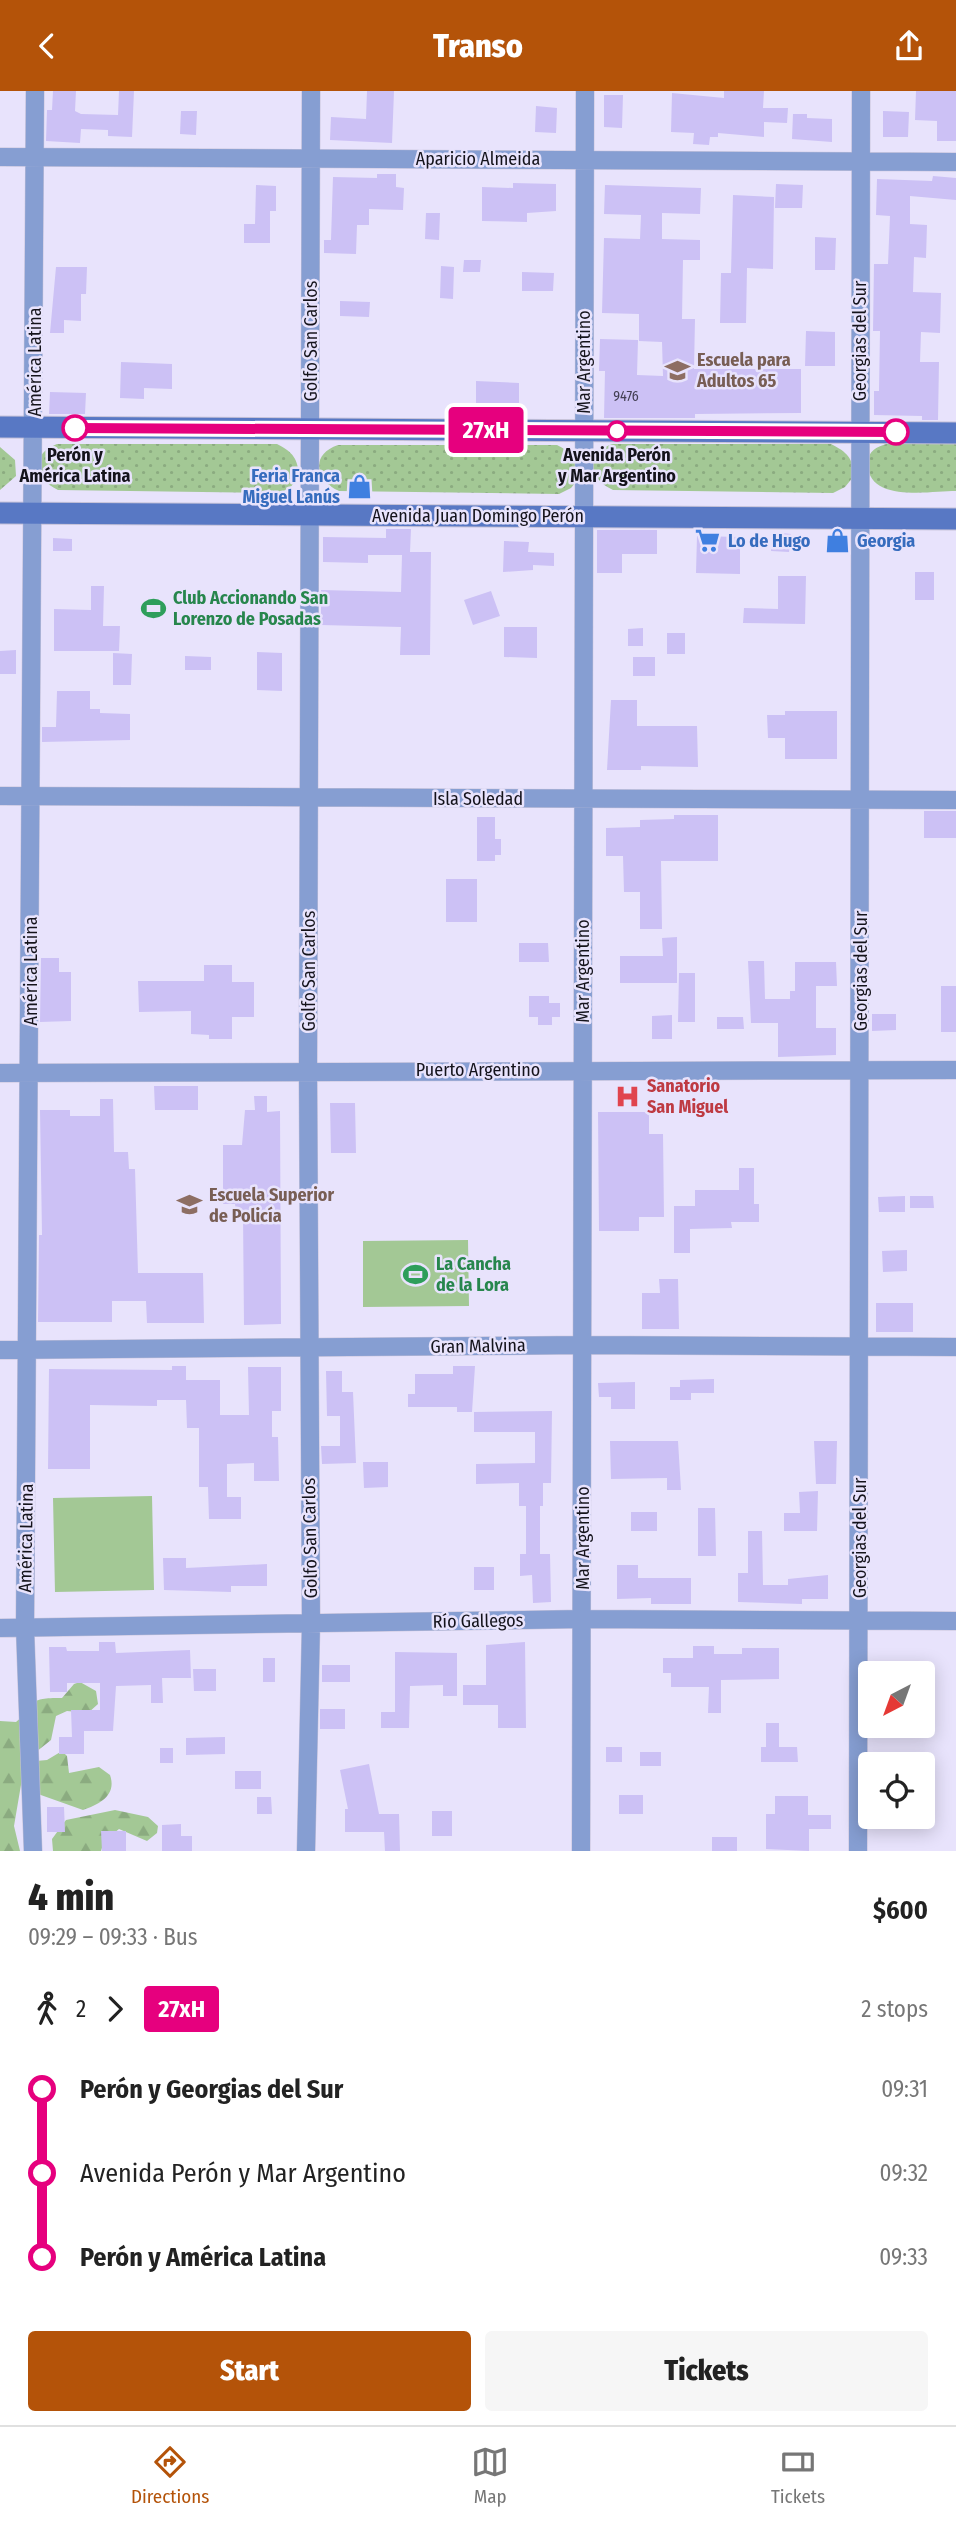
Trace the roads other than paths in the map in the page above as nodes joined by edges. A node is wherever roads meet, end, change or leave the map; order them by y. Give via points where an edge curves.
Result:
1 (35, 91) edge
2 (311, 91) edge
3 (584, 91) edge
4 (861, 91) edge
5 (36, 156) junction
6 (0, 157) edge
7 (312, 158) junction
8 (585, 159) junction
9 (860, 161) junction
10 (956, 162) edge
11 (0, 427) edge
12 (34, 427) junction
13 (310, 429) junction
14 (584, 431) junction
15 (860, 432) junction
16 (956, 433) edge
17 (0, 513) edge
18 (30, 514) junction
19 (308, 515) junction
20 (582, 517) junction
21 (860, 519) junction
22 (956, 519) edge
23 (0, 796) edge
24 (29, 796) junction
25 (310, 797) junction
26 (583, 799) junction
27 (956, 800) edge
28 (859, 801) junction
29 (583, 1069) junction
30 (861, 1069) junction
31 (956, 1069) edge
32 (308, 1070) junction
33 (0, 1073) edge
34 (31, 1073) junction
35 (583, 1345) junction
36 (860, 1346) junction
37 (956, 1347) edge
38 (308, 1348) junction
39 (0, 1350) edge
40 (28, 1350) junction
41 (583, 1619) junction
42 (859, 1620) junction
43 (956, 1621) edge
44 (311, 1624) junction
45 (0, 1628) edge
46 (25, 1628) junction
47 (33, 1851) edge
48 (306, 1851) edge
49 (581, 1851) edge
50 (858, 1851) edge

1 - 5 street, América Latina
2 - 7 street, Golfo San Carlos
3 - 8 street, Mar Argentino
4 - 9 street, Georgias del Sur
5 - 6 street, Aparicio Almeida
5 - 7 street, Aparicio Almeida
5 - 12 street, América Latina
7 - 8 street, Aparicio Almeida
7 - 13 street, Golfo San Carlos
8 - 9 street, Aparicio Almeida
8 - 14 street, Mar Argentino
9 - 10 street, Aparicio Almeida
9 - 15 street, Georgias del Sur
11 - 12 main road
12 - 13 main road
12 - 18 street, América Latina
13 - 14 main road
13 - 19 street, Golfo San Carlos
14 - 15 main road
14 - 20 street, Mar Argentino
15 - 16 main road
15 - 21 street, Georgias del Sur
17 - 18 main road, Avenida Juan Domingo Perón
18 - 19 main road, Avenida Juan Domingo Perón
18 - 24 street, América Latina
19 - 20 main road, Avenida Juan Domingo Perón
19 - 25 street, Golfo San Carlos
20 - 21 main road, Avenida Juan Domingo Perón
20 - 26 street, Mar Argentino
21 - 22 main road, Avenida Juan Domingo Perón
21 - 28 street, Georgias del Sur
23 - 24 street, Isla Soledad
24 - 25 street, Isla Soledad
24 - 34 street, América Latina
25 - 26 street, Isla Soledad
25 - 32 street, Golfo San Carlos
26 - 28 street, Isla Soledad
26 - 29 street, Mar Argentino
27 - 28 street, Isla Soledad
28 - 30 street, Georgias del Sur
29 - 30 street, Puerto Argentino
29 - 32 street, Puerto Argentino
29 - 35 street, Mar Argentino
30 - 31 street, Puerto Argentino
30 - 36 street, Georgias del Sur
32 - 34 street, Puerto Argentino
32 - 38 street, Golfo San Carlos
33 - 34 street, Puerto Argentino
34 - 40 street, América Latina
35 - 36 street, Gran Malvina
35 - 38 street, Gran Malvina
35 - 41 street, Mar Argentino
36 - 37 street, Gran Malvina
36 - 42 street, Georgias del Sur
38 - 40 street, Gran Malvina
38 - 44 street, Golfo San Carlos
39 - 40 street, Gran Malvina
40 - 46 street, América Latina
41 - 42 street, Río Gallegos
41 - 44 street, Río Gallegos
41 - 49 street, Mar Argentino
42 - 43 street, Río Gallegos
42 - 50 street, Georgias del Sur
44 - 46 street, Río Gallegos
44 - 48 street, Golfo San Carlos
45 - 46 street, Río Gallegos
46 - 47 street, América Latina

